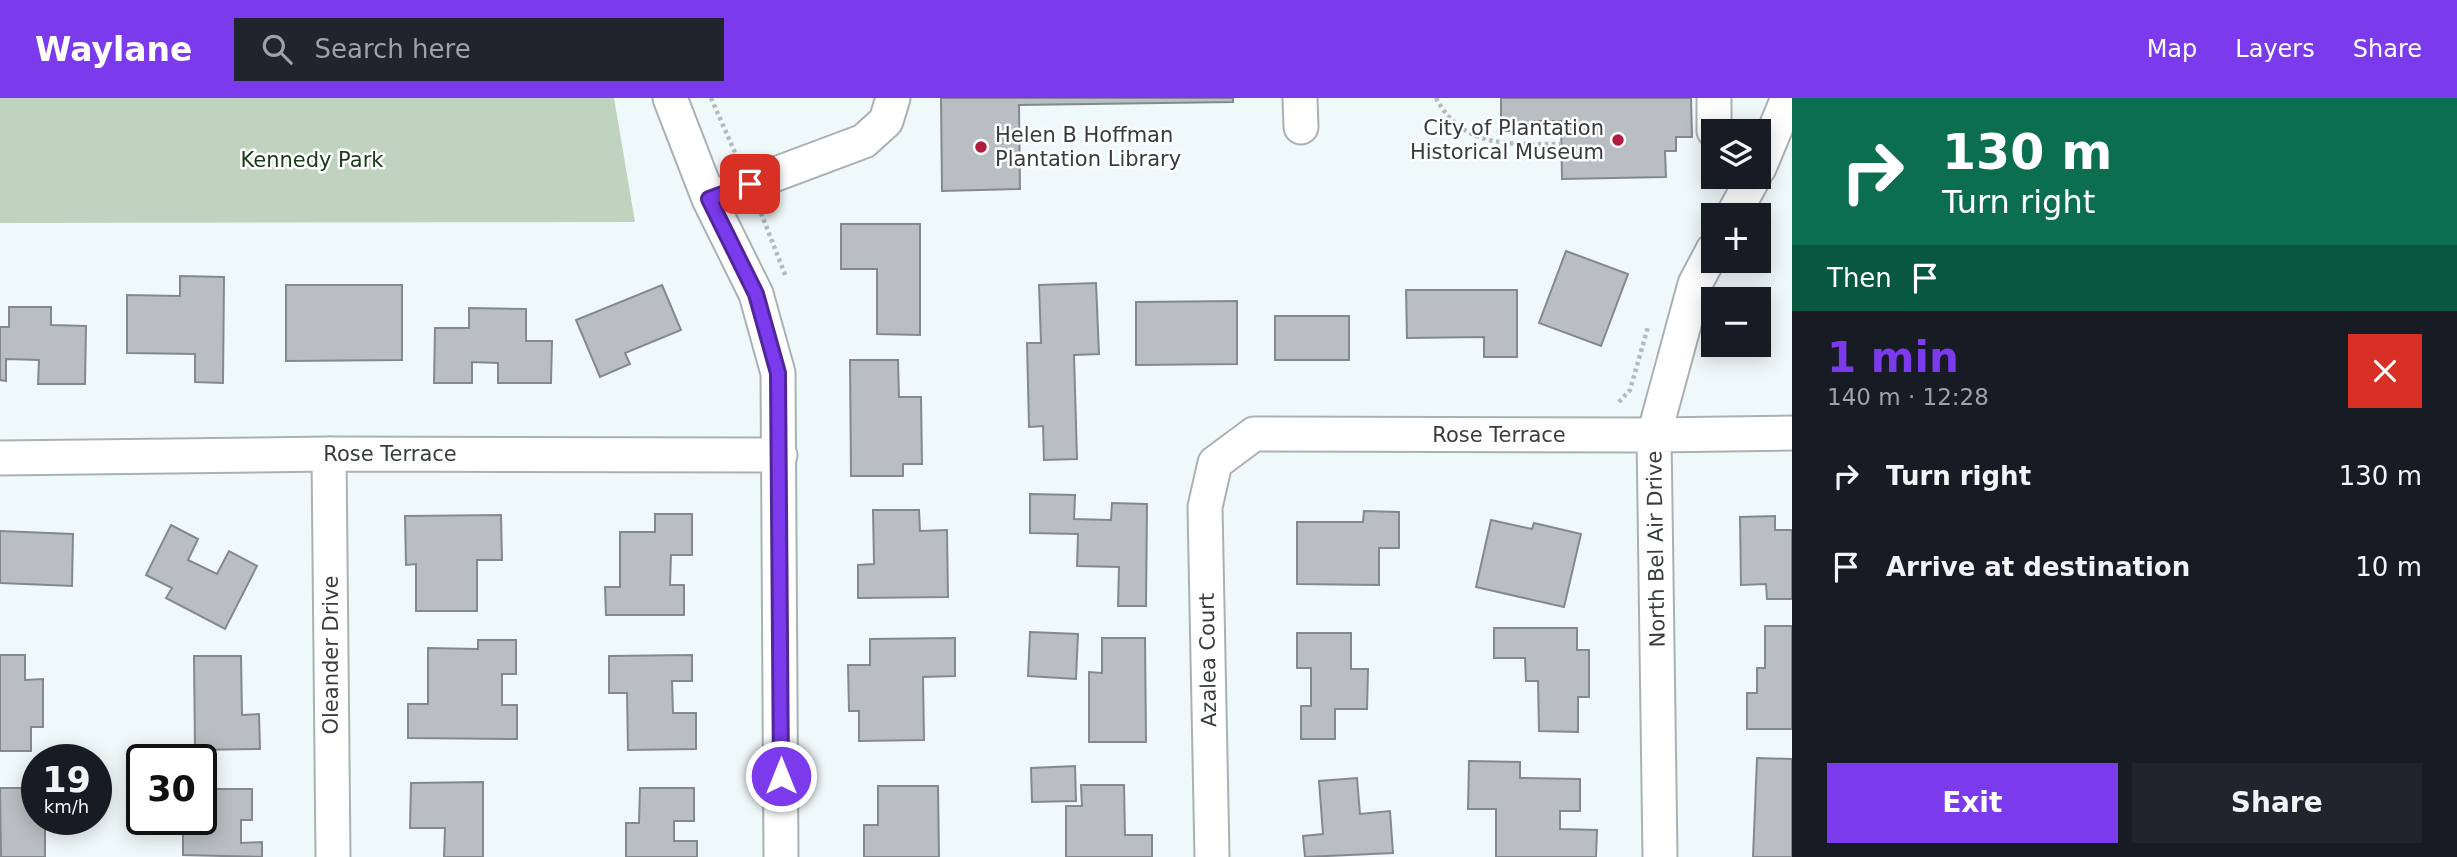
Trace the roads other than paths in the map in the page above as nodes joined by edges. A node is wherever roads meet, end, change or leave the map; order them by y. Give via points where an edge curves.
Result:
1 (670, 98) edge
2 (893, 98) edge
3 (1714, 98) edge
4 (1788, 98) edge
5 (1714, 119) edge
6 (1771, 139) edge
7 (709, 199) junction
8 (1701, 273) edge
9 (1792, 433) edge
10 (1654, 435) junction
11 (329, 454) junction
12 (780, 455) junction
13 (0, 458) edge
14 (1215, 463) joint
15 (332, 857) edge
16 (781, 857) edge
17 (1212, 857) edge
18 (1660, 857) edge

1 - 7 street
2 - 7 street via 886,121 864,141
3 - 5 street
4 - 6 street
7 - 12 street via 756,294 778,373
8 - 10 street, North Bel Air Drive
9 - 10 street, Rose Terrace
10 - 14 street, Rose Terrace via 1254,434
10 - 18 street, North Bel Air Drive
11 - 12 street, Rose Terrace
11 - 13 street, Rose Terrace
11 - 15 street, Oleander Drive
12 - 16 street
14 - 17 street, Azalea Court via 1205,507

